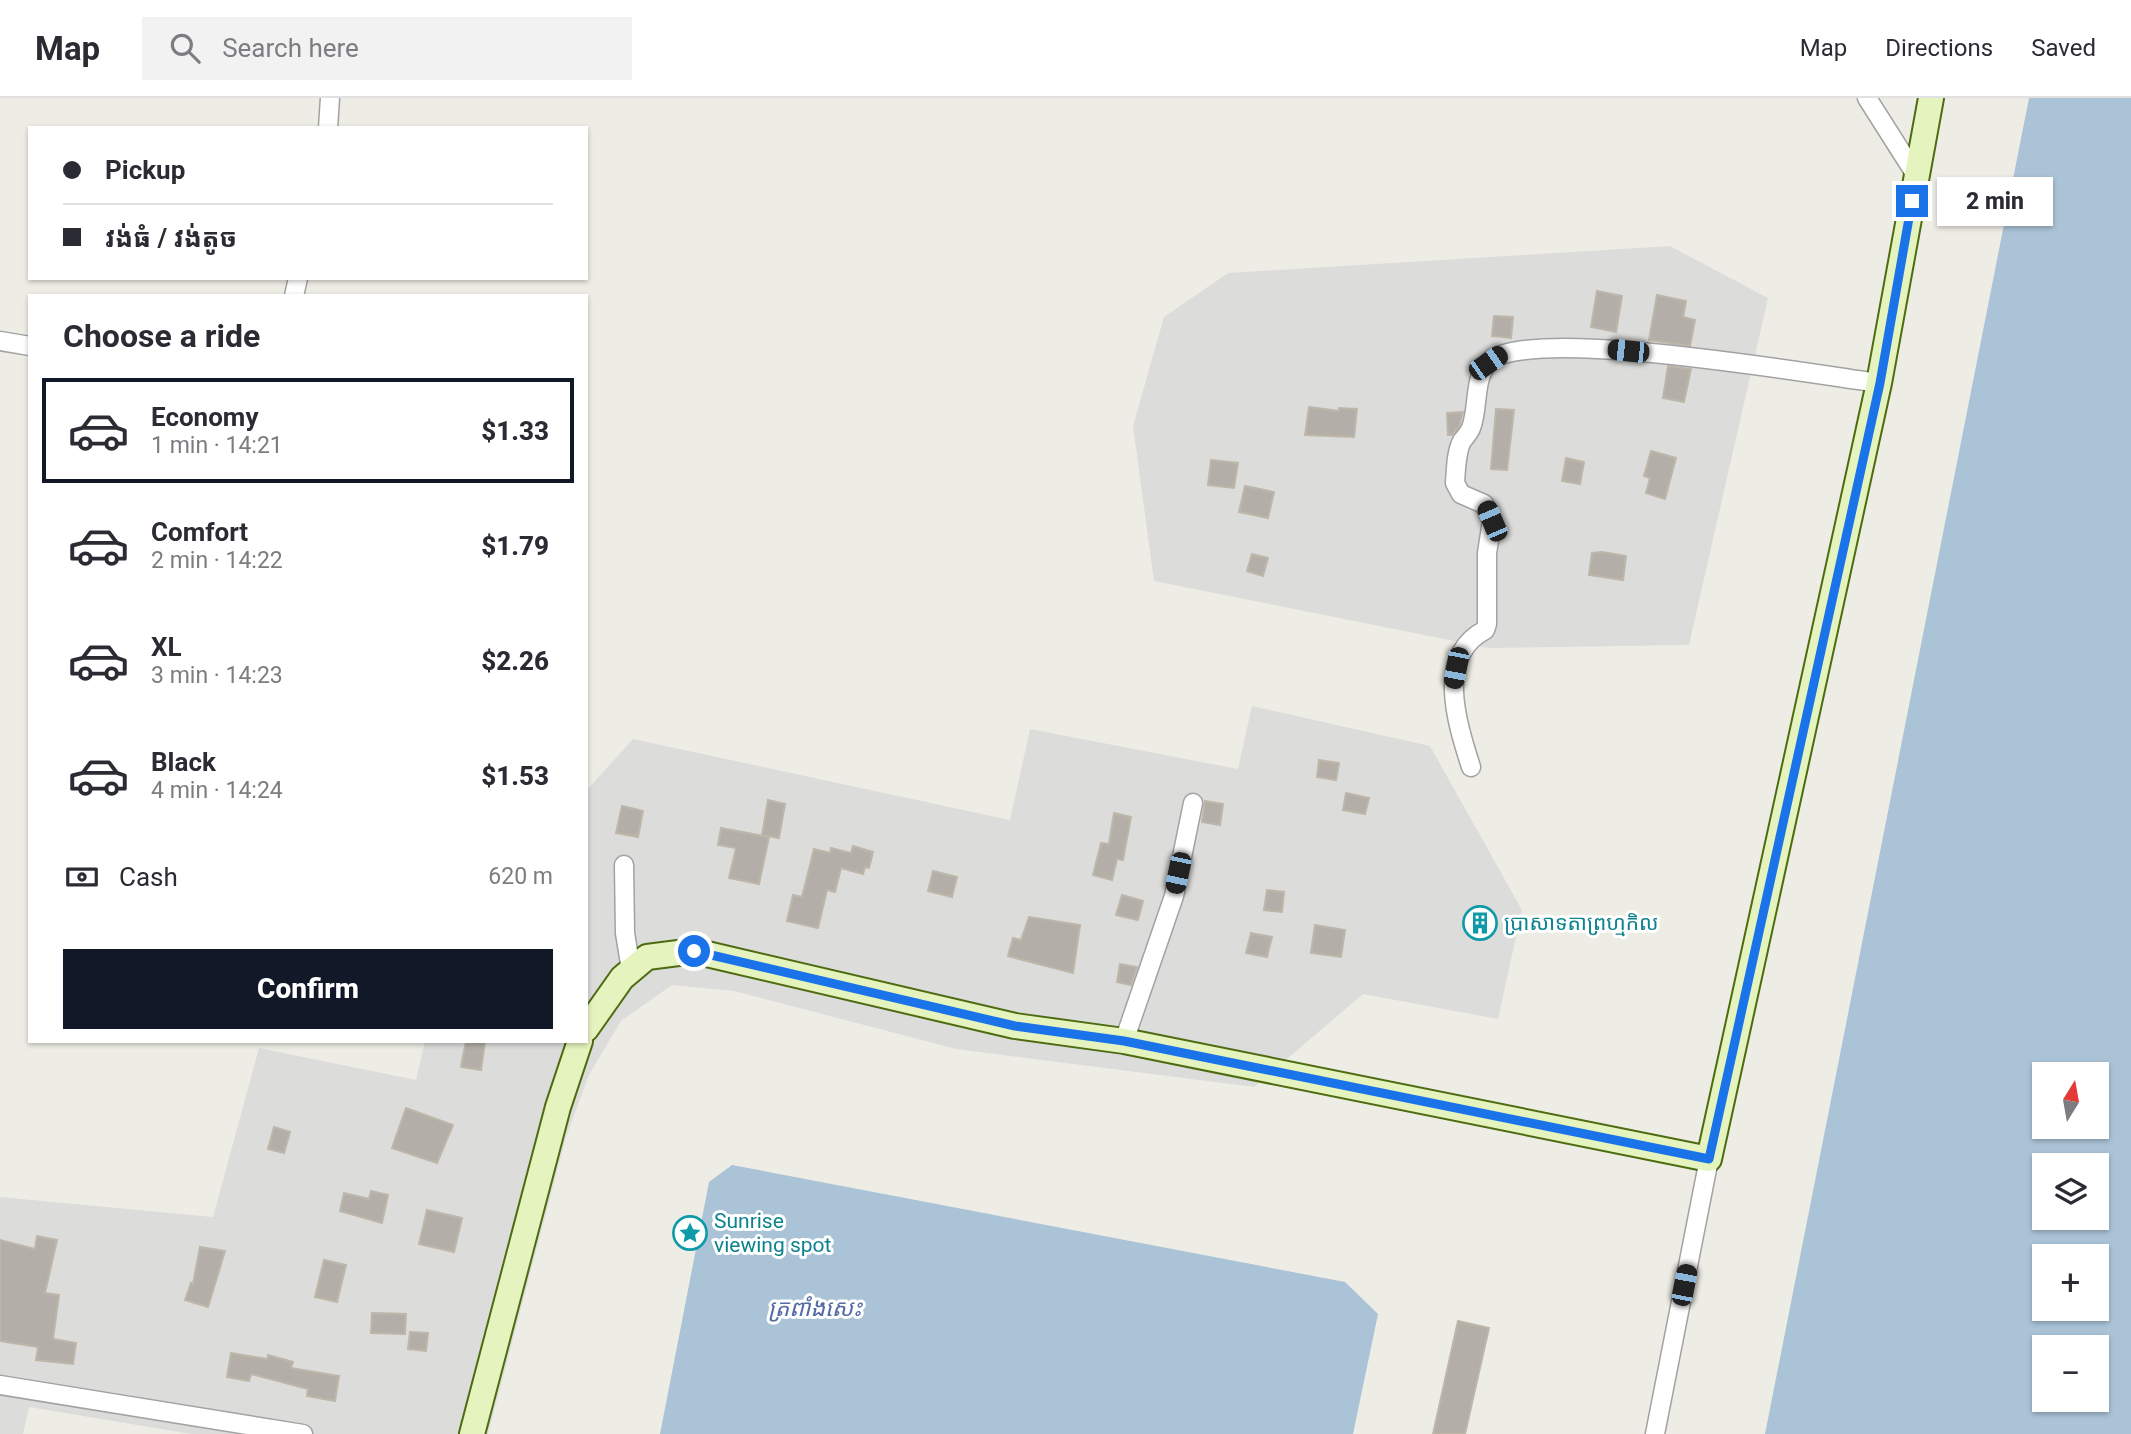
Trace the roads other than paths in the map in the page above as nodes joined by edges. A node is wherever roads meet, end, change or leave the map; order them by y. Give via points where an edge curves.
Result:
1 (330, 98) edge
2 (1867, 98) edge
3 (1931, 98) edge
4 (327, 126) edge
5 (1916, 175) junction
6 (0, 341) edge
7 (28, 346) edge
8 (1880, 383) junction
9 (1471, 767) dead end
10 (1194, 803) dead end
11 (624, 865) dead end
12 (631, 970) junction
13 (588, 1026) edge
14 (1124, 1041) junction
15 (579, 1043) edge
16 (1709, 1159) junction
17 (0, 1385) edge
18 (303, 1434) edge
19 (472, 1434) edge
20 (1655, 1434) edge

1 - 4 street
2 - 5 street
3 - 5 main road
5 - 8 main road
6 - 7 street
8 - 9 street via 1605,349 1503,352 1488,363 1480,379 1471,430 1461,443 1455,483 1461,494 1484,504 1492,521 1487,624 1459,652 1453,684
8 - 16 main road
10 - 14 street via 1174,896
11 - 12 street via 625,933
12 - 13 main road
12 - 14 main road via 647,957 694,951 1015,1026
14 - 16 main road
15 - 19 main road via 558,1107
16 - 20 street
17 - 18 street

